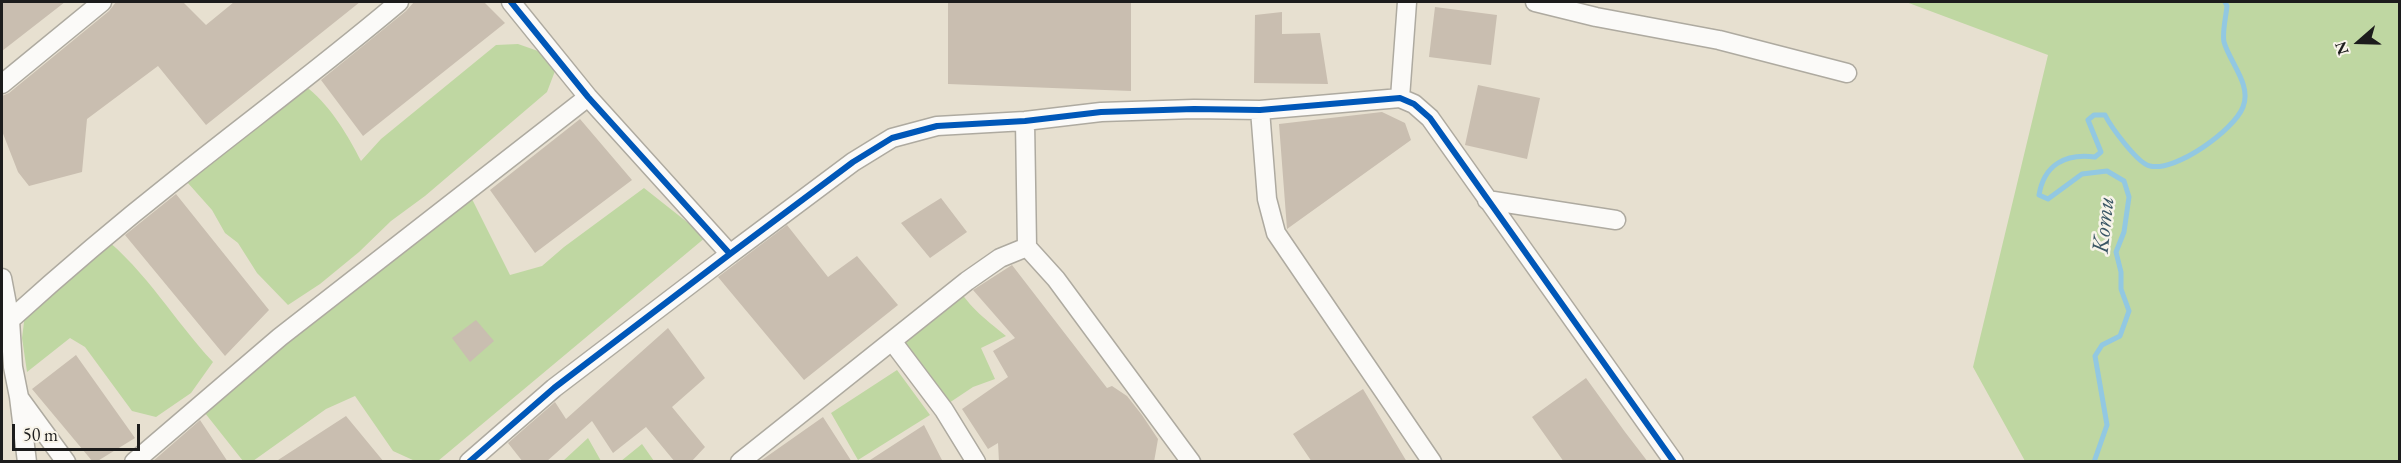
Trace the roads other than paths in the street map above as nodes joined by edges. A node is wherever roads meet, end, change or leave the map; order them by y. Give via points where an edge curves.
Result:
1 (102, 2) edge
2 (399, 2) edge
3 (512, 2) edge
4 (1407, 2) edge
5 (1535, 2) edge
6 (1847, 73) dead end
7 (2, 84) edge
8 (588, 97) junction
9 (1400, 98) junction
10 (1260, 110) junction
11 (1025, 121) junction
12 (1487, 200) junction
13 (1616, 220) dead end
14 (1027, 247) junction
15 (730, 254) junction
16 (2, 278) edge
17 (10, 320) junction
18 (892, 341) junction
19 (19, 397) junction
20 (27, 462) edge
21 (66, 462) edge
22 (134, 462) edge
23 (469, 462) edge
24 (740, 462) edge
25 (976, 462) edge
26 (1191, 462) edge
27 (1432, 462) edge
28 (1674, 462) edge

1 - 7 street
2 - 17 street via 318,70 173,181
3 - 8 street
4 - 9 street
5 - 6 street via 1719,40
8 - 15 street
8 - 22 street via 280,337
9 - 10 street
9 - 12 street via 1431,118
10 - 11 street via 1101,112
10 - 27 street via 1267,199 1276,233
11 - 14 street
11 - 15 street via 937,126 892,138 853,162
12 - 13 street
12 - 28 street
14 - 18 street via 1000,258
14 - 26 street via 1056,279
15 - 23 street via 554,388
16 - 17 street
17 - 19 street
18 - 24 street
18 - 25 street via 944,410
19 - 20 street
19 - 21 street

